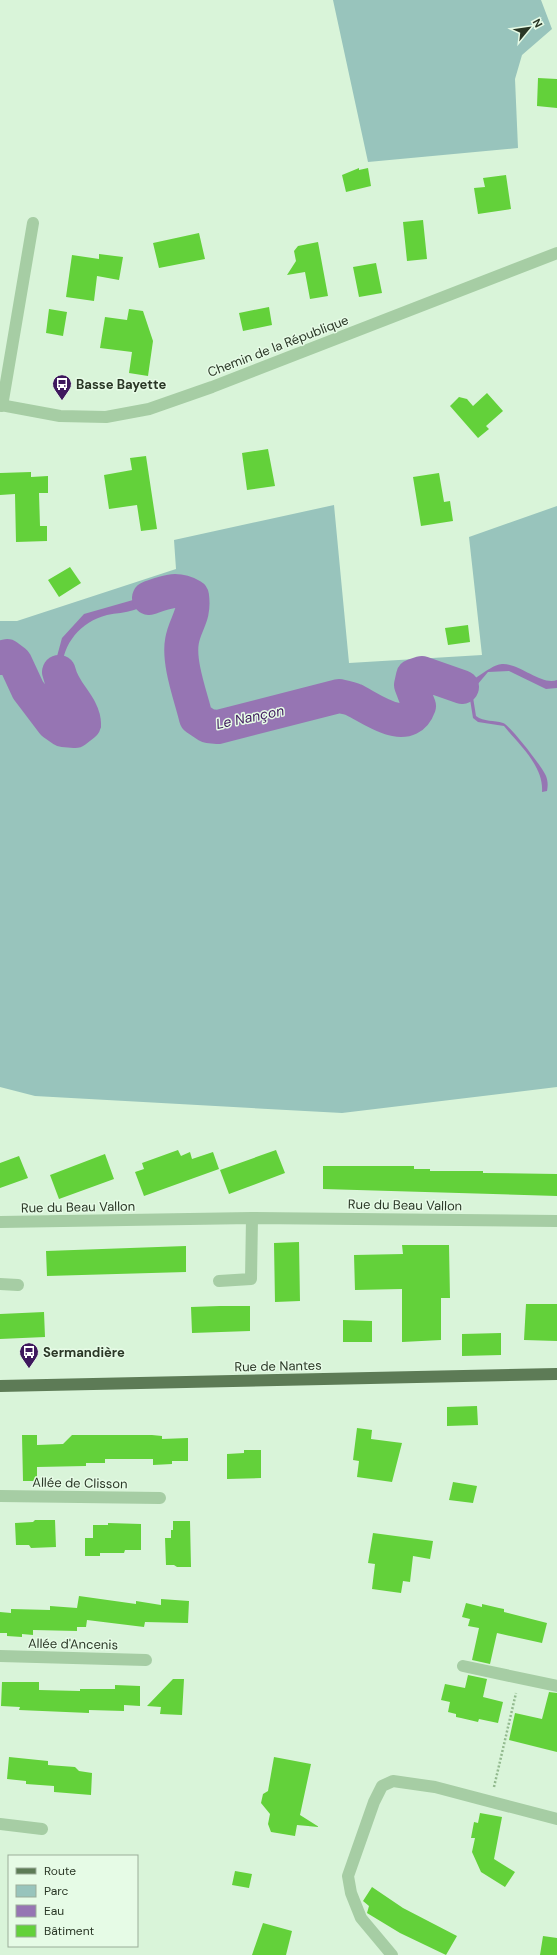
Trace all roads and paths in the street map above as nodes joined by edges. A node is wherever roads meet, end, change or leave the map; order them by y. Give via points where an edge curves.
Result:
1 (33, 223) dead end
2 (557, 253) edge
3 (1, 405) edge
4 (252, 1218) junction
5 (557, 1221) edge
6 (0, 1222) edge
7 (219, 1281) dead end
8 (0, 1284) edge
9 (18, 1285) dead end
10 (557, 1374) edge
11 (0, 1386) edge
12 (0, 1496) edge
13 (160, 1498) dead end
14 (0, 1656) edge
15 (146, 1660) dead end
16 (463, 1666) dead end
17 (519, 1678) junction
18 (557, 1686) edge
19 (490, 1802) junction
20 (557, 1819) edge
21 (0, 1824) edge
22 (42, 1829) dead end
23 (392, 1955) edge

1 - 3 street
2 - 3 street, Chemin de la République via 149,409 106,417 60,416
4 - 5 street, Rue du Beau Vallon
4 - 6 street, Rue du Beau Vallon
4 - 7 street via 251,1279
8 - 9 street
10 - 11 main road, Rue de Nantes
12 - 13 street, Allée de Clisson
14 - 15 street, Allée d'Ancenis
16 - 17 street
17 - 18 street
17 - 19 path
19 - 20 street
19 - 23 street via 435,1787 393,1781 382,1786 348,1876 351,1893 361,1918
21 - 22 street

